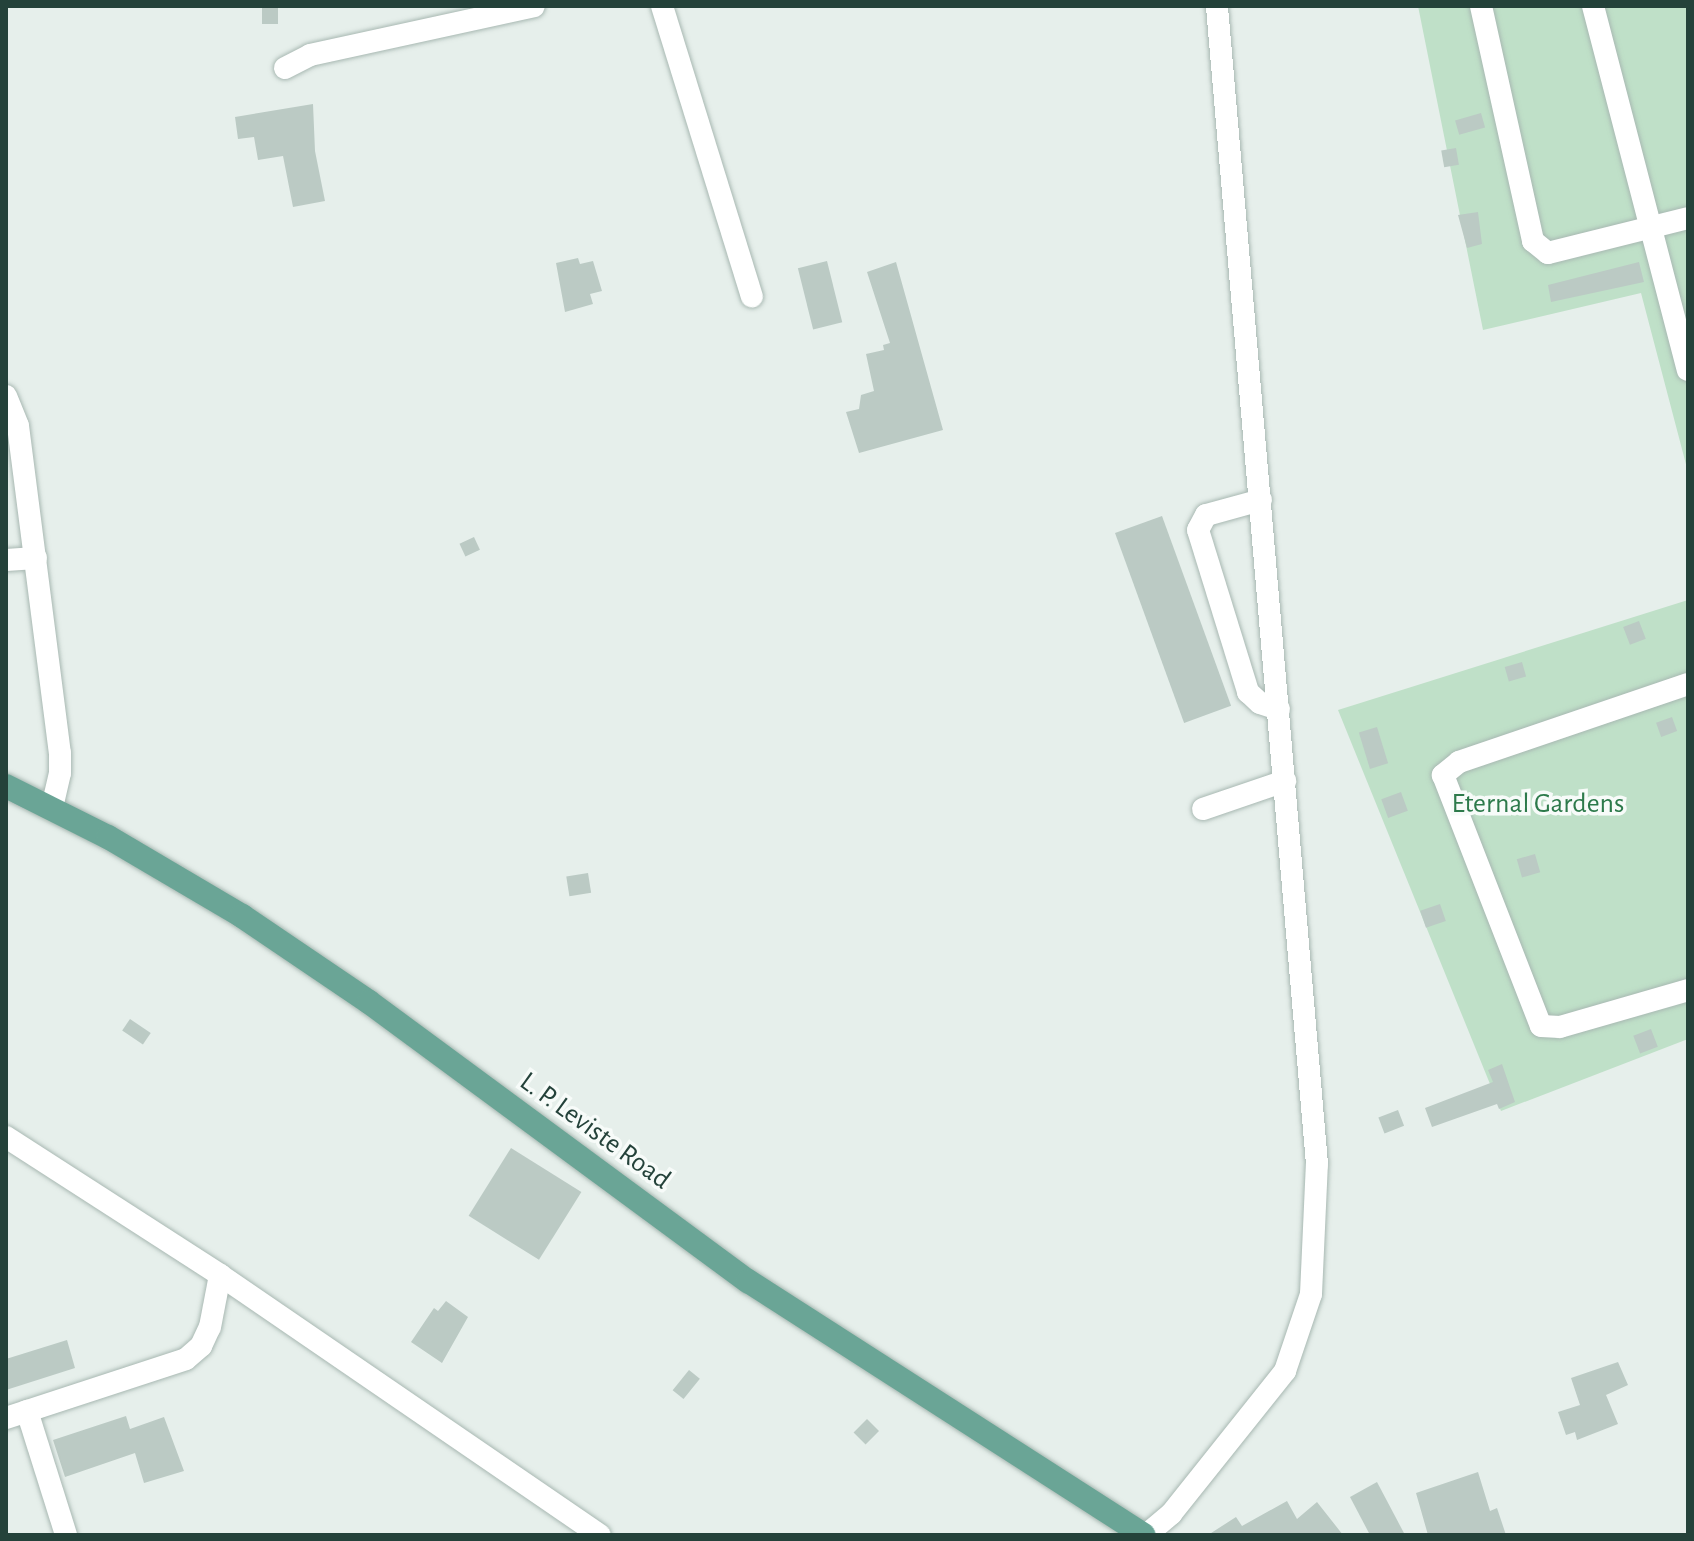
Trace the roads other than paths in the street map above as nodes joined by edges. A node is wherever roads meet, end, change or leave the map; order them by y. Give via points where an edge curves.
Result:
1 (534, 6) edge
2 (662, 6) edge
3 (1217, 6) edge
4 (1481, 6) edge
5 (1593, 6) edge
6 (285, 68) dead end
7 (1688, 218) edge
8 (1649, 230) junction
9 (752, 296) dead end
10 (1688, 370) edge
11 (6, 396) edge
12 (1261, 500) junction
13 (36, 558) junction
14 (6, 560) edge
15 (1688, 684) edge
16 (1279, 709) junction
17 (1285, 781) junction
18 (6, 786) edge
19 (52, 808) junction
20 (1203, 809) dead end
21 (1688, 990) edge
22 (6, 1137) edge
23 (220, 1275) junction
24 (16, 1414) edge
25 (1170, 1524) edge
26 (66, 1535) edge
27 (600, 1535) edge
28 (1145, 1535) edge

1 - 6 street via 310,55
2 - 9 street
3 - 12 street
4 - 8 street via 1533,241 1548,253
5 - 8 street
7 - 8 street
8 - 10 street
11 - 13 street via 18,426
12 - 16 street
12 - 16 street via 1206,515 1198,530 1248,692
13 - 14 street
13 - 19 street via 60,753
15 - 21 street via 1459,762 1443,775 1541,1026 1560,1027
16 - 17 street
17 - 20 street
17 - 25 street via 1317,1164 1311,1294 1285,1371
18 - 19 main road, L. P. Leviste Road
19 - 28 main road, L. P. Leviste Road via 242,916 369,1002 748,1281
22 - 23 street
23 - 24 street via 210,1327 201,1346 186,1359
23 - 27 street
24 - 26 street
25 - 28 street

